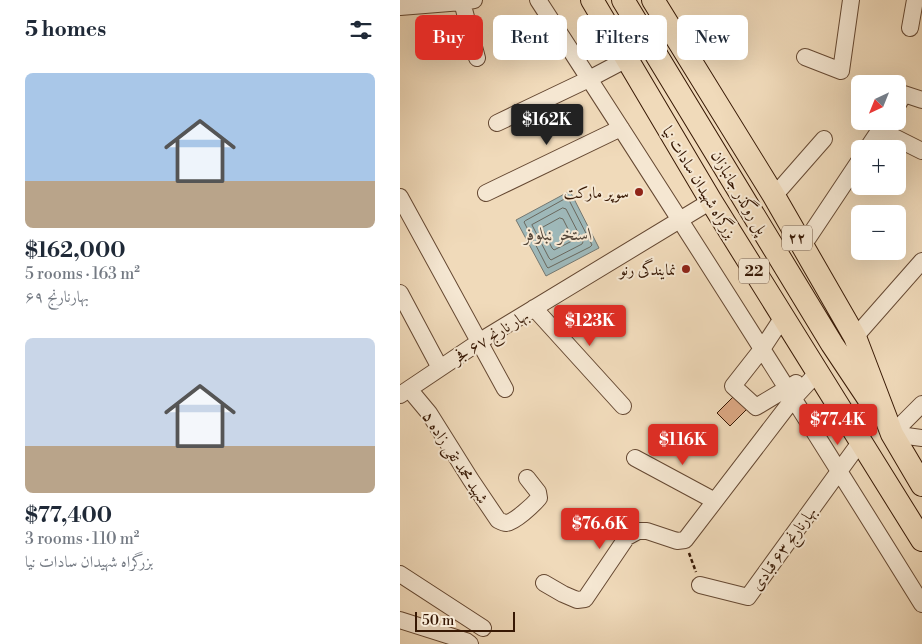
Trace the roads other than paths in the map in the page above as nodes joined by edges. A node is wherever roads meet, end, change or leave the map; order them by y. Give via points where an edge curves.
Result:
1 (538, 0) edge
2 (623, 0) edge
3 (653, 0) edge
4 (850, 0) edge
5 (915, 0) edge
6 (468, 1) edge
7 (594, 1) edge
8 (400, 7) edge
9 (470, 15) edge
10 (602, 15) edge
11 (910, 28) dead end
12 (806, 56) dead end
13 (623, 60) edge
14 (628, 60) edge
15 (589, 79) junction
16 (906, 95) edge
17 (922, 100) edge
18 (497, 123) dead end
19 (621, 128) junction
20 (889, 130) edge
21 (824, 139) dead end
22 (922, 151) edge
23 (851, 174) edge
24 (486, 193) dead end
25 (774, 196) junction
26 (400, 198) edge
27 (711, 202) junction
28 (681, 220) junction
29 (802, 247) junction
30 (922, 261) edge
31 (400, 293) edge
32 (534, 308) junction
33 (783, 317) junction
34 (855, 337) junction
35 (480, 341) junction
36 (762, 349) junction
37 (440, 368) junction
38 (818, 372) junction
39 (505, 389) dead end
40 (405, 392) edge
41 (790, 393) junction
42 (922, 404) edge
43 (623, 406) dead end
44 (892, 434) junction
45 (922, 438) edge
46 (861, 441) junction
47 (636, 458) dead end
48 (840, 470) junction
49 (526, 478) dead end
50 (922, 485) edge
51 (715, 501) junction
52 (922, 540) edge
53 (400, 574) edge
54 (544, 583) dead end
55 (700, 585) road end
56 (922, 604) edge
57 (400, 620) edge
58 (483, 628) dead end
59 (425, 636) edge
60 (470, 644) edge

1 - 15 street
2 - 44 highway, پل روگذر جانبازان / 22 via 832,344
3 - 25 highway, ۲۲
4 - 12 street via 842,71
5 - 11 street
6 - 8 street
6 - 9 street
7 - 10 highway, بزرگراه شهیدان سادات نیا / 22
13 - 15 street
14 - 27 highway, بزرگراه شهیدان سادات نیا / 22
15 - 18 street
15 - 19 street
16 - 17 street
19 - 24 street
19 - 28 street
20 - 22 street
21 - 25 street
23 - 29 street
25 - 29 highway, ۲۲
26 - 35 street
27 - 28 street, بهار نارنج ۶۷ فجر
27 - 33 highway, بزرگراه شهیدان سادات نیا / 22
28 - 32 street, بهار نارنج ۶۷ فجر
28 - 36 street
29 - 34 highway, ۲۲
30 - 34 street
31 - 37 street
32 - 35 street, بهار نارنج ۶۷ فجر
32 - 43 street
33 - 36 street
33 - 38 highway, بزرگراه شهیدان سادات نیا / 22
34 - 44 highway, ۲۲
35 - 37 street, بهار نارنج ۶۷ فجر
35 - 39 street
36 - 41 street
36 - 41 street via 733,386 756,407
37 - 40 street, بهار نارنج ۶۷ فجر
38 - 41 street
38 - 46 highway, بزرگراه شهیدان سادات نیا / 22
40 - 49 street, شهید محمد تقی زاده ۵ via 429,413 498,520 512,521 539,498
41 - 48 street
41 - 51 street
42 - 44 street
44 - 45 street
44 - 50 highway, ۲۲
46 - 48 street
46 - 52 highway, بزرگراه شهیدان سادات نیا / 22
47 - 51 street
48 - 55 street, بهارنارنج ۶۳ قبادی via 748,597
48 - 56 street
51 - 54 street via 685,540 677,541 646,531 638,531 627,538 585,599 577,600
53 - 58 street
57 - 59 street
59 - 60 street

